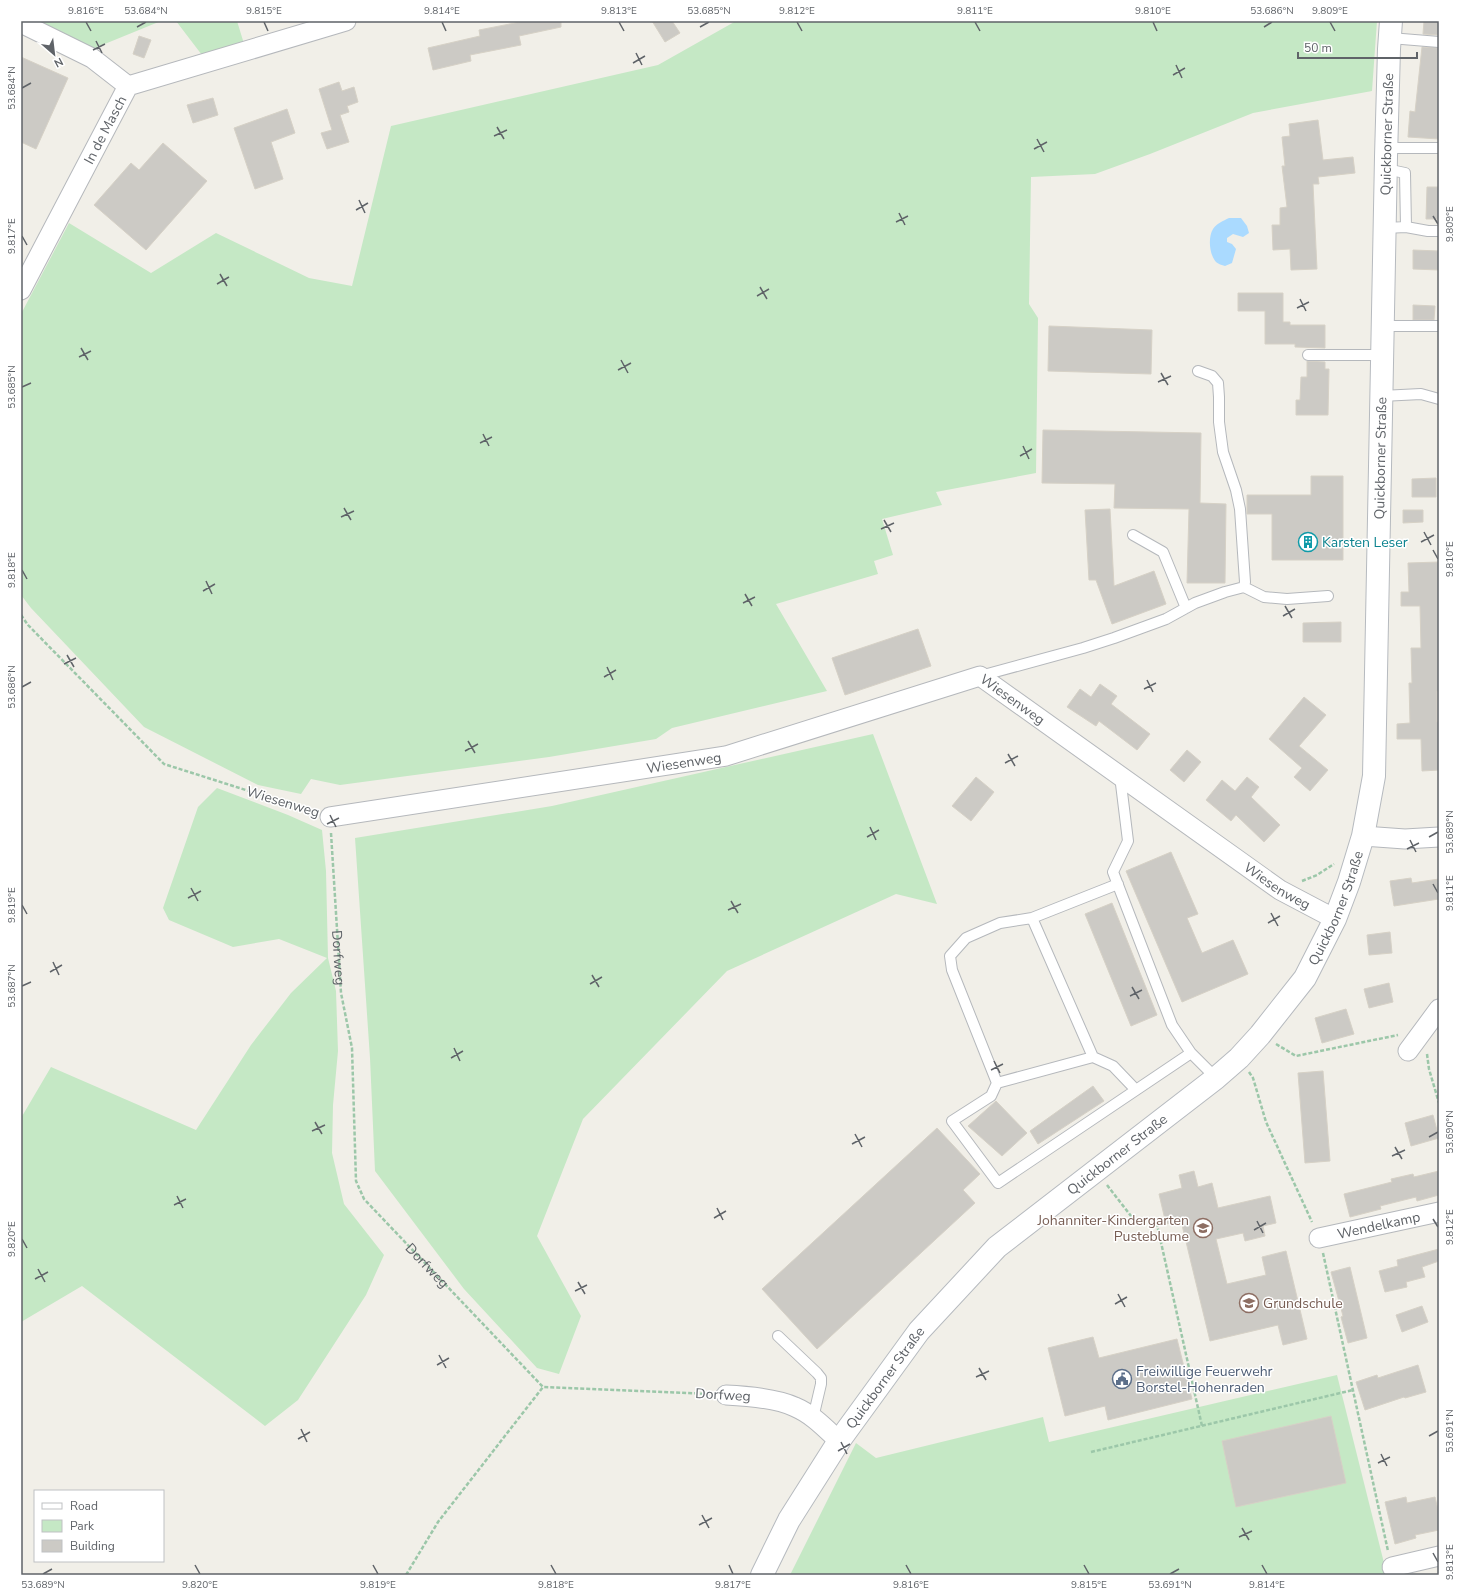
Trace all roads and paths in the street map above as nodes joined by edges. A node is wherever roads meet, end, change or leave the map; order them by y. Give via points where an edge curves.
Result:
1 (346, 21) edge
2 (21, 23) edge
3 (1390, 30) edge
4 (1439, 42) edge
5 (128, 86) junction
6 (1439, 148) edge
7 (1386, 159) junction
8 (1406, 226) junction
9 (1385, 228) junction
10 (1439, 231) edge
11 (21, 290) edge
12 (1383, 326) junction
13 (1439, 326) edge
14 (1308, 355) dead end
15 (1382, 355) junction
16 (1198, 371) dead end
17 (1381, 396) junction
18 (1439, 399) edge
19 (1133, 535) dead end
20 (1244, 587) junction
21 (1328, 596) dead end
22 (1186, 608) junction
23 (21, 615) edge
24 (980, 676) junction
25 (1120, 776) junction
26 (330, 817) junction
27 (1439, 837) edge
28 (1361, 843) junction
29 (1118, 884) junction
30 (1280, 890) junction
31 (1032, 918) junction
32 (1335, 919) junction
33 (1433, 1021) edge
34 (1260, 1035) junction
35 (1408, 1051) dead end
36 (1191, 1052) junction
37 (1093, 1057) junction
38 (1239, 1058) junction
39 (1216, 1078) junction
40 (997, 1084) junction
41 (1136, 1090) junction
42 (1439, 1103) edge
43 (1095, 1171) junction
44 (1439, 1212) edge
45 (1319, 1238) junction
46 (778, 1336) dead end
47 (543, 1387) junction
48 (1353, 1390) junction
49 (726, 1395) joint
50 (813, 1418) junction
51 (1202, 1426) junction
52 (839, 1441) junction
53 (1091, 1452) dead end
54 (1439, 1556) edge
55 (1392, 1567) joint
56 (406, 1575) edge
57 (762, 1575) edge

1 - 5 street, In de Masch
2 - 5 street via 92,58
3 - 4 lane
3 - 7 main road, Quickborner Straße
5 - 11 street, In de Masch
6 - 7 lane
7 - 8 lane via 1405,173
7 - 9 main road, Quickborner Straße
8 - 9 lane
8 - 10 lane
9 - 12 main road, Quickborner Straße
12 - 13 lane
12 - 15 main road, Quickborner Straße
14 - 15 lane
15 - 17 main road, Quickborner Straße
16 - 20 lane via 1212,376 1218,383 1223,452 1240,510
17 - 18 lane via 1421,394
17 - 28 main road, Quickborner Straße via 1374,776
19 - 22 lane via 1163,552
20 - 21 lane via 1264,597 1287,599
20 - 22 lane
22 - 24 lane via 1166,619 1114,638
23 - 26 path, Wiesenweg via 164,764
24 - 25 street, Wiesenweg
24 - 26 street, Wiesenweg via 726,756
25 - 29 lane via 1128,841 1113,872
25 - 30 street, Wiesenweg
26 - 47 path, Dorfweg via 341,993 352,1048 356,1181 364,1198
27 - 28 street
28 - 30 path via 1317,875
28 - 32 main road, Quickborner Straße
29 - 31 lane
29 - 36 lane via 1172,1025
30 - 32 street, Wiesenweg
31 - 37 lane
31 - 40 lane via 1000,923 966,938 950,956 952,970
32 - 34 main road, Quickborner Straße via 1305,978
33 - 34 path via 1296,1056
33 - 35 street
33 - 42 path via 1429,1069
34 - 38 main road, Quickborner Straße
36 - 39 lane
36 - 41 lane
37 - 40 lane
37 - 41 lane via 1113,1066
38 - 39 main road, Quickborner Straße
38 - 45 path via 1253,1078 1266,1122
39 - 43 main road, Quickborner Straße
40 - 41 lane via 991,1096 952,1121 998,1183
43 - 51 path via 1138,1225 1156,1220
43 - 52 main road, Quickborner Straße via 997,1248 919,1331
44 - 45 street, Wendelkamp
45 - 48 path
46 - 50 lane via 820,1378 821,1384
47 - 49 path, Dorfweg
47 - 56 path via 438,1522
48 - 51 path
48 - 55 path
49 - 50 street, Dorfweg via 761,1398 788,1405
50 - 52 street, Dorfweg
51 - 53 path
52 - 57 main road, Quickborner Straße via 789,1520
54 - 55 street

